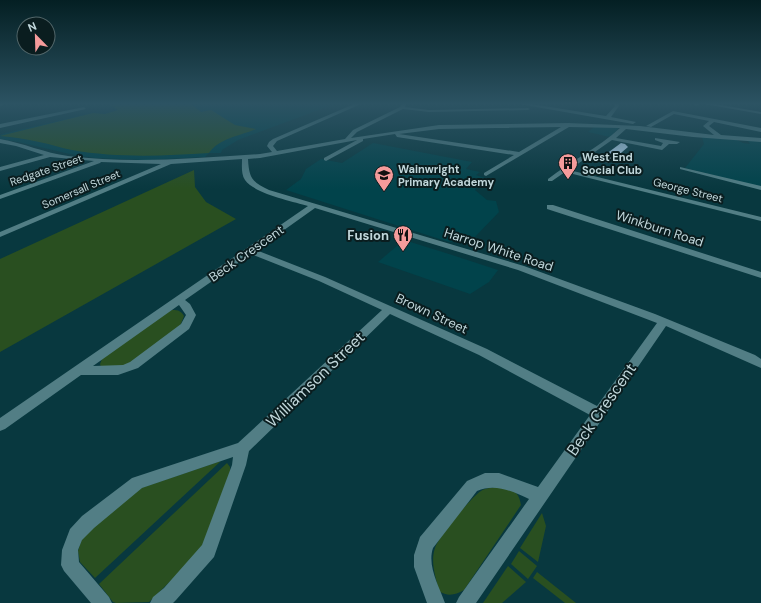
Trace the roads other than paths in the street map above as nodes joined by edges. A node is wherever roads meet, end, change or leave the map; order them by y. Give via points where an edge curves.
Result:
1 (293, 132) edge
2 (356, 132) edge
3 (391, 132) edge
4 (556, 132) edge
5 (620, 132) edge
6 (673, 132) edge
7 (674, 132) edge
8 (714, 132) edge
9 (386, 133) junction
10 (678, 133) junction
11 (370, 136) junction
12 (720, 137) junction
13 (348, 139) junction
14 (613, 139) junction
15 (658, 139) dead end
16 (761, 140) edge
17 (0, 142) edge
18 (667, 142) junction
19 (677, 142) dead end
20 (662, 148) junction
21 (668, 152) dead end
22 (276, 153) junction
23 (520, 154) junction
24 (50, 155) junction
25 (245, 157) junction
26 (326, 159) dead end
27 (99, 161) junction
28 (170, 162) junction
29 (682, 168) dead end
30 (0, 169) edge
31 (562, 170) junction
32 (486, 174) dead end
33 (550, 180) dead end
34 (761, 188) edge
35 (0, 197) edge
36 (313, 206) junction
37 (550, 207) dead end
38 (761, 219) edge
39 (0, 235) edge
40 (249, 250) junction
41 (761, 275) edge
42 (178, 300) junction
43 (389, 309) junction
44 (663, 322) junction
45 (761, 364) edge
46 (78, 370) junction
47 (598, 413) junction
48 (0, 425) edge
49 (242, 448) junction
50 (540, 496) junction
51 (103, 603) edge
52 (159, 603) edge
53 (436, 603) edge
54 (465, 603) edge

1 - 22 street via 271,143 270,146
2 - 13 street
3 - 9 street
4 - 23 street
5 - 14 street
6 - 10 street
7 - 10 street
8 - 12 street
9 - 11 street
9 - 23 street
10 - 12 street
11 - 13 street
11 - 26 street
12 - 16 street
13 - 22 street
14 - 20 street
14 - 31 street
15 - 18 street
17 - 24 street via 17,144
18 - 19 street
18 - 20 street
20 - 21 street
22 - 25 street
23 - 32 street
24 - 27 street
24 - 30 street
25 - 28 street
25 - 36 street, Harrop White Road via 245,175 249,182 267,191
27 - 28 street
27 - 35 street, Redgate Street
28 - 39 street, Somersall Street
29 - 34 street
31 - 33 street
31 - 38 street, George Street
36 - 40 street, Beck Crescent
36 - 44 street, Harrop White Road via 521,268
37 - 41 street, Winkburn Road
40 - 42 street, Beck Crescent
40 - 43 street, Brown Street
42 - 46 street, Beck Crescent
42 - 46 street via 186,306 191,315 190,321 134,365 118,371
43 - 47 street, Brown Street via 484,352
43 - 49 street, Williamson Street
44 - 45 street, Harrop White Road
44 - 47 street, Beck Crescent
46 - 48 street, Beck Crescent
47 - 50 street, Beck Crescent
49 - 51 street, Williamson Street via 137,483 88,522 76,535 70,550 70,564
49 - 52 street via 239,465 208,551
50 - 53 street via 499,480 485,480 472,486 426,543 422,555 423,567
50 - 54 street, Beck Crescent

